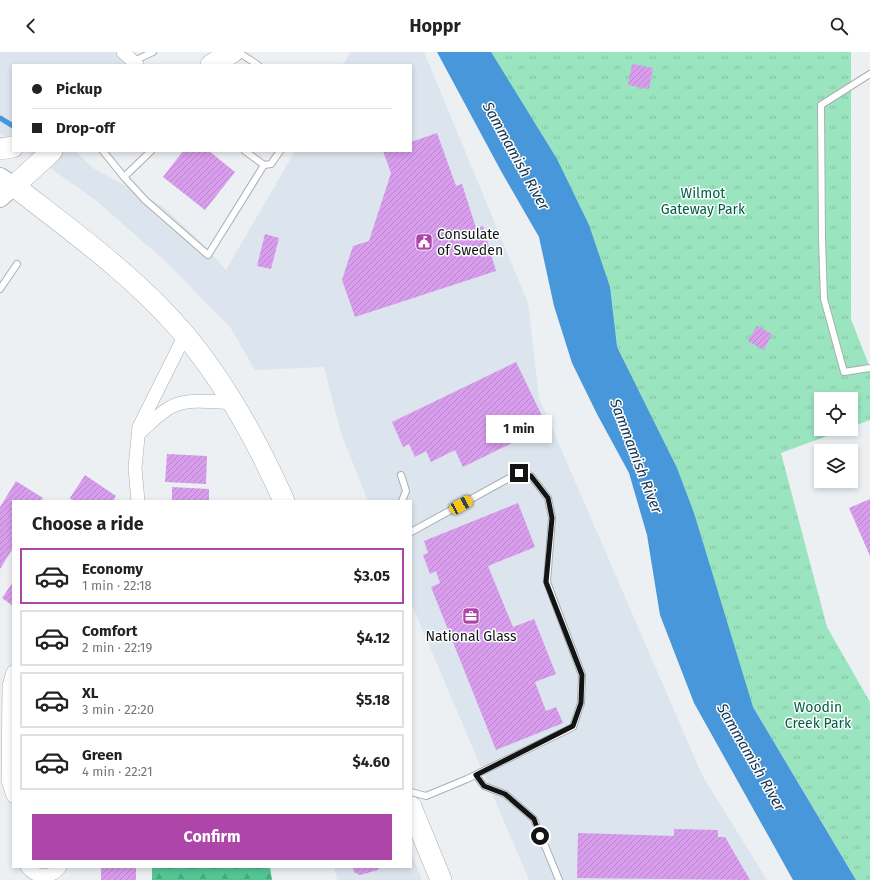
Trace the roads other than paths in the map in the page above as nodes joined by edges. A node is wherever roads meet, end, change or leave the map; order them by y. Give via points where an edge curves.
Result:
1 (123, 52) edge
2 (153, 52) edge
3 (236, 54) edge
4 (136, 63) edge
5 (213, 64) edge
6 (256, 64) edge
7 (870, 74) edge
8 (12, 147) edge
9 (0, 149) edge
10 (51, 152) edge
11 (104, 152) edge
12 (151, 152) edge
13 (246, 152) edge
14 (279, 152) edge
15 (264, 165) junction
16 (124, 177) junction
17 (5, 187) edge
18 (17, 264) dead end
19 (0, 289) edge
20 (185, 335) junction
21 (870, 368) edge
22 (233, 403) junction
23 (138, 435) junction
24 (401, 475) dead end
25 (138, 500) edge
26 (283, 500) edge
27 (402, 500) edge
28 (412, 531) edge
29 (12, 676) edge
30 (476, 775) junction
31 (412, 792) edge
32 (12, 793) edge
33 (412, 809) edge
34 (28, 868) edge
35 (57, 874) edge
36 (441, 880) edge
37 (559, 880) edge

1 - 4 street
2 - 4 lane
3 - 5 main road
3 - 6 lane
7 - 21 lane via 821,105 824,299 844,372
8 - 9 main road
10 - 17 main road
11 - 16 lane
12 - 16 lane
13 - 15 lane
14 - 15 lane via 271,164
15 - 16 lane via 208,255 145,200
17 - 20 main road via 111,262
18 - 19 lane
20 - 22 main road
20 - 23 street via 139,427
22 - 23 street via 181,403 169,408
22 - 26 main road
23 - 25 street via 135,468
24 - 27 lane via 406,491
28 - 30 lane via 519,473 531,476 548,498 552,518 546,582 582,675 581,703 573,726
29 - 32 street via 9,686 8,780
30 - 31 lane via 426,796
30 - 37 lane via 484,786 505,794 534,819
33 - 36 main road
34 - 35 street via 40,876

